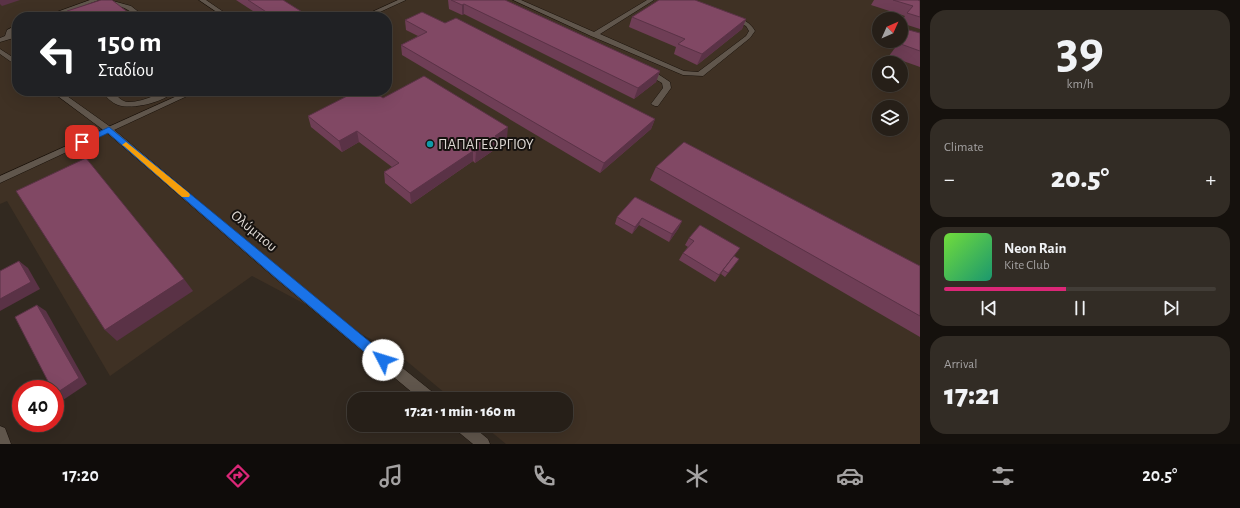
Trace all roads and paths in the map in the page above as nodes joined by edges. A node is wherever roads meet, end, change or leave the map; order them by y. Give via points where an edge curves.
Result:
1 (96, 0) edge
2 (202, 0) edge
3 (403, 0) edge
4 (516, 0) edge
5 (651, 0) edge
6 (92, 9) edge
7 (61, 12) edge
8 (135, 12) edge
9 (220, 12) edge
10 (375, 12) edge
11 (726, 15) edge
12 (12, 29) edge
13 (593, 35) junction
14 (12, 36) edge
15 (8, 37) junction
16 (0, 40) edge
17 (0, 52) edge
18 (12, 60) edge
19 (636, 66) edge
20 (62, 96) edge
21 (111, 96) edge
22 (160, 96) edge
23 (183, 96) edge
24 (655, 104) dead end
25 (109, 130) junction
26 (0, 180) edge
27 (421, 392) edge
28 (469, 432) edge
29 (0, 433) edge
30 (4, 444) edge
31 (483, 444) edge

1 - 7 street
2 - 9 street
3 - 10 street
4 - 13 street
5 - 13 street
6 - 8 street via 117,3
11 - 13 street via 749,25 752,31 700,74 683,73
12 - 15 street via 9,30
14 - 15 street
15 - 16 street
17 - 18 street
19 - 24 street via 666,82 667,88
20 - 25 street, Ολύμπου
21 - 22 street via 120,103 134,104
23 - 25 street
25 - 26 street
25 - 27 street, Ολύμπου
28 - 31 street
29 - 30 street

